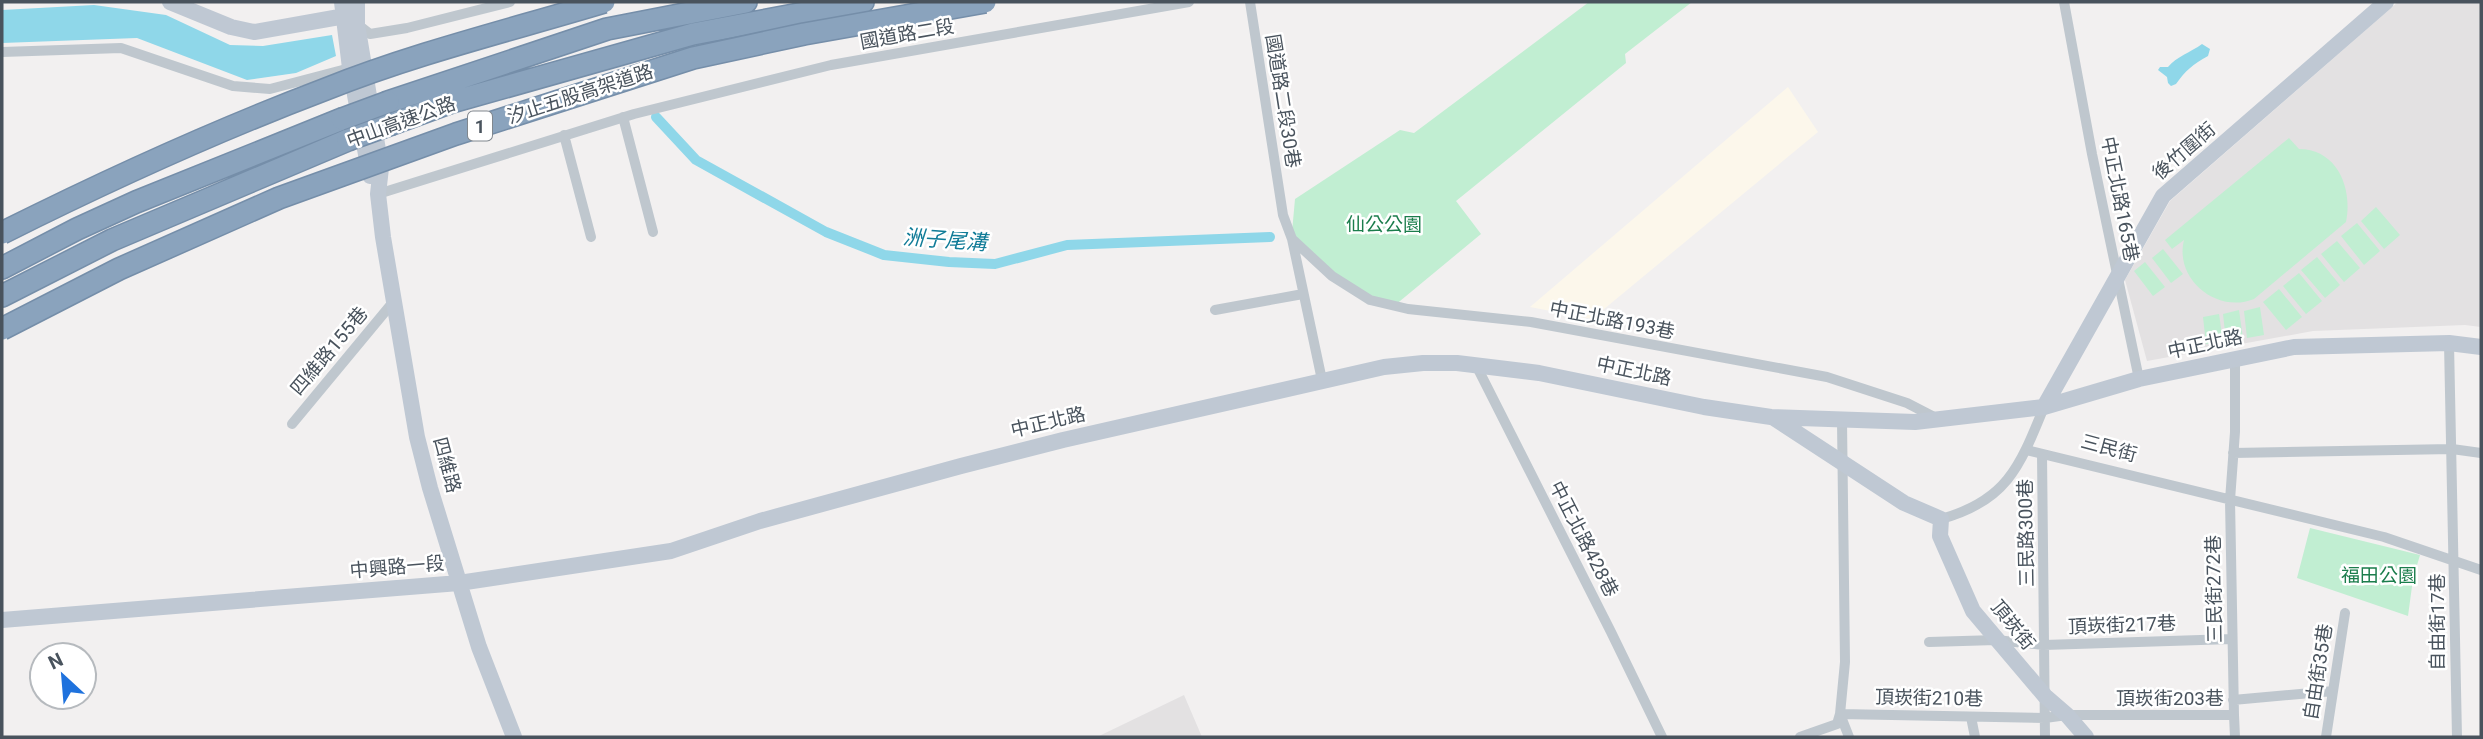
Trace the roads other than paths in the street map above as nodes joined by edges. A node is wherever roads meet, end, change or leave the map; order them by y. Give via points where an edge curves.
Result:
1 (170, 2) edge
2 (510, 2) edge
3 (604, 2) edge
4 (746, 2) edge
5 (863, 2) edge
6 (985, 2) edge
7 (1189, 2) edge
8 (1250, 2) edge
9 (2064, 2) edge
10 (2386, 2) edge
11 (353, 8) edge
12 (2, 52) edge
13 (350, 68) junction
14 (629, 115) junction
15 (345, 130) junction
16 (564, 135) junction
17 (378, 194) junction
18 (653, 232) dead end
19 (2, 233) edge
20 (591, 237) dead end
21 (1292, 239) junction
22 (2, 268) edge
23 (2118, 277) junction
24 (1303, 294) junction
25 (2, 296) edge
26 (394, 301) junction
27 (1215, 310) dead end
28 (2, 329) edge
29 (2449, 343) junction
30 (2481, 347) edge
31 (2235, 359) junction
32 (1477, 367) junction
33 (2139, 379) junction
34 (1322, 380) junction
35 (2044, 407) junction
36 (1771, 417) junction
37 (1938, 419) junction
38 (1842, 421) junction
39 (292, 424) dead end
40 (2452, 449) junction
41 (2026, 450) junction
42 (2233, 453) junction
43 (2481, 453) edge
44 (2042, 454) junction
45 (1842, 462) junction
46 (2230, 500) junction
47 (788, 513) joint
48 (1941, 519) junction
49 (2455, 560) junction
50 (2481, 570) edge
51 (459, 583) junction
52 (2345, 613) dead end
53 (2, 620) edge
54 (2232, 639) junction
55 (1996, 640) junction
56 (1929, 642) dead end
57 (2044, 645) junction
58 (2233, 677) joint
59 (2333, 691) junction
60 (2045, 696) junction
61 (2234, 700) junction
62 (1840, 714) junction
63 (2067, 715) junction
64 (2234, 715) junction
65 (1971, 717) junction
66 (2045, 718) junction
67 (1660, 733) edge
68 (514, 737) edge
69 (1800, 737) edge
70 (1849, 737) edge
71 (1975, 737) edge
72 (2045, 737) edge
73 (2086, 737) edge
74 (2235, 737) edge
75 (2326, 737) edge
76 (2456, 737) edge

1 - 11 main road via 254,32
2 - 11 street via 370,34
3 - 19 highway, bridge via 327,88 149,162
4 - 15 highway, 中山高速公路 / 1, bridge via 607,29 388,102
5 - 15 highway, 中山高速公路 / 1, bridge via 693,34 452,102 392,124
6 - 28 highway, 汐止五股高架道路 / 1, bridge via 693,58 456,134 279,198 119,269
7 - 14 street, 國道路二段 via 831,65
8 - 21 street, 國道路二段30巷 via 1282,206
9 - 23 street, 中正北路165巷
10 - 23 main road, 後竹圍街 via 2162,196
11 - 13 main road, 四維路
11 - 17 main road, 四維路 via 381,168
12 - 13 street via 121,48 233,86 270,89
13 - 17 main road, 四維路 via 369,173
14 - 16 street, 國道路二段
14 - 18 street
15 - 22 highway, 中山高速公路 / 1 via 136,202
15 - 25 highway, 中山高速公路 / 1
16 - 17 street, 國道路二段
16 - 20 street
17 - 26 main road, 四維路
21 - 24 street, 國道路二段30巷
21 - 37 street, 中正北路193巷 via 1332,276 1370,300 1408,309 1531,322 1827,377 1907,403
23 - 33 street, 中正北路165巷
23 - 35 main road, 後竹圍街
24 - 27 street
24 - 34 street, 國道路二段30巷
26 - 39 street, 四維路155巷
26 - 51 main road, 四維路 via 417,437
29 - 30 main road, 中正北路
29 - 31 main road, 中正北路 via 2294,347
29 - 40 street, 自由街17巷
31 - 33 main road, 中正北路
31 - 42 street, 三民街272巷
32 - 34 main road, 中正北路 via 1423,363
32 - 36 main road, 中正北路 via 1539,373
32 - 67 street, 中正北路428巷
33 - 35 main road, 中正北路
34 - 47 main road, 中正北路 via 1052,443
35 - 37 main road, 中正北路
35 - 41 street, 後竹圍街
36 - 38 main road, 中正北路
36 - 45 main road
37 - 38 main road, 中正北路
38 - 45 street
40 - 42 street
40 - 43 street
40 - 49 street, 自由街17巷
41 - 44 street, 三民街
41 - 48 street via 2006,484 1965,513
42 - 46 street, 三民街272巷
44 - 46 street, 三民街
44 - 57 street, 三民路300巷
45 - 48 main road via 1904,503
45 - 62 street via 1845,662
46 - 49 street, 三民街 via 2384,537
46 - 54 street, 三民街272巷
47 - 51 main road, 中興路一段 via 671,551
48 - 55 main road, 頂崁街 via 1940,536 1973,611
49 - 50 street, 三民街
49 - 76 street, 自由街17巷
51 - 53 main road, 中興路一段
51 - 68 main road, 四維路
52 - 59 street, 自由街35巷
54 - 57 street, 頂崁街217巷
54 - 58 street, 三民街272巷
55 - 56 street, 頂崁街217巷
55 - 57 street, 頂崁街217巷
55 - 60 main road, 頂崁街
57 - 60 street, 三民路300巷
58 - 61 street, 頂崁街203巷
59 - 61 street
59 - 75 street, 自由街35巷
60 - 63 main road, 頂崁街
60 - 66 street, 三民路300巷
61 - 64 street, 頂崁街203巷
62 - 65 street, 頂崁街210巷
62 - 69 street via 1837,724
62 - 70 street
63 - 64 street, 頂崁街203巷
63 - 66 street, 頂崁街210巷
63 - 73 main road, 頂崁街
64 - 74 street
65 - 66 street, 頂崁街210巷
65 - 71 street
66 - 72 street, 三民路300巷

